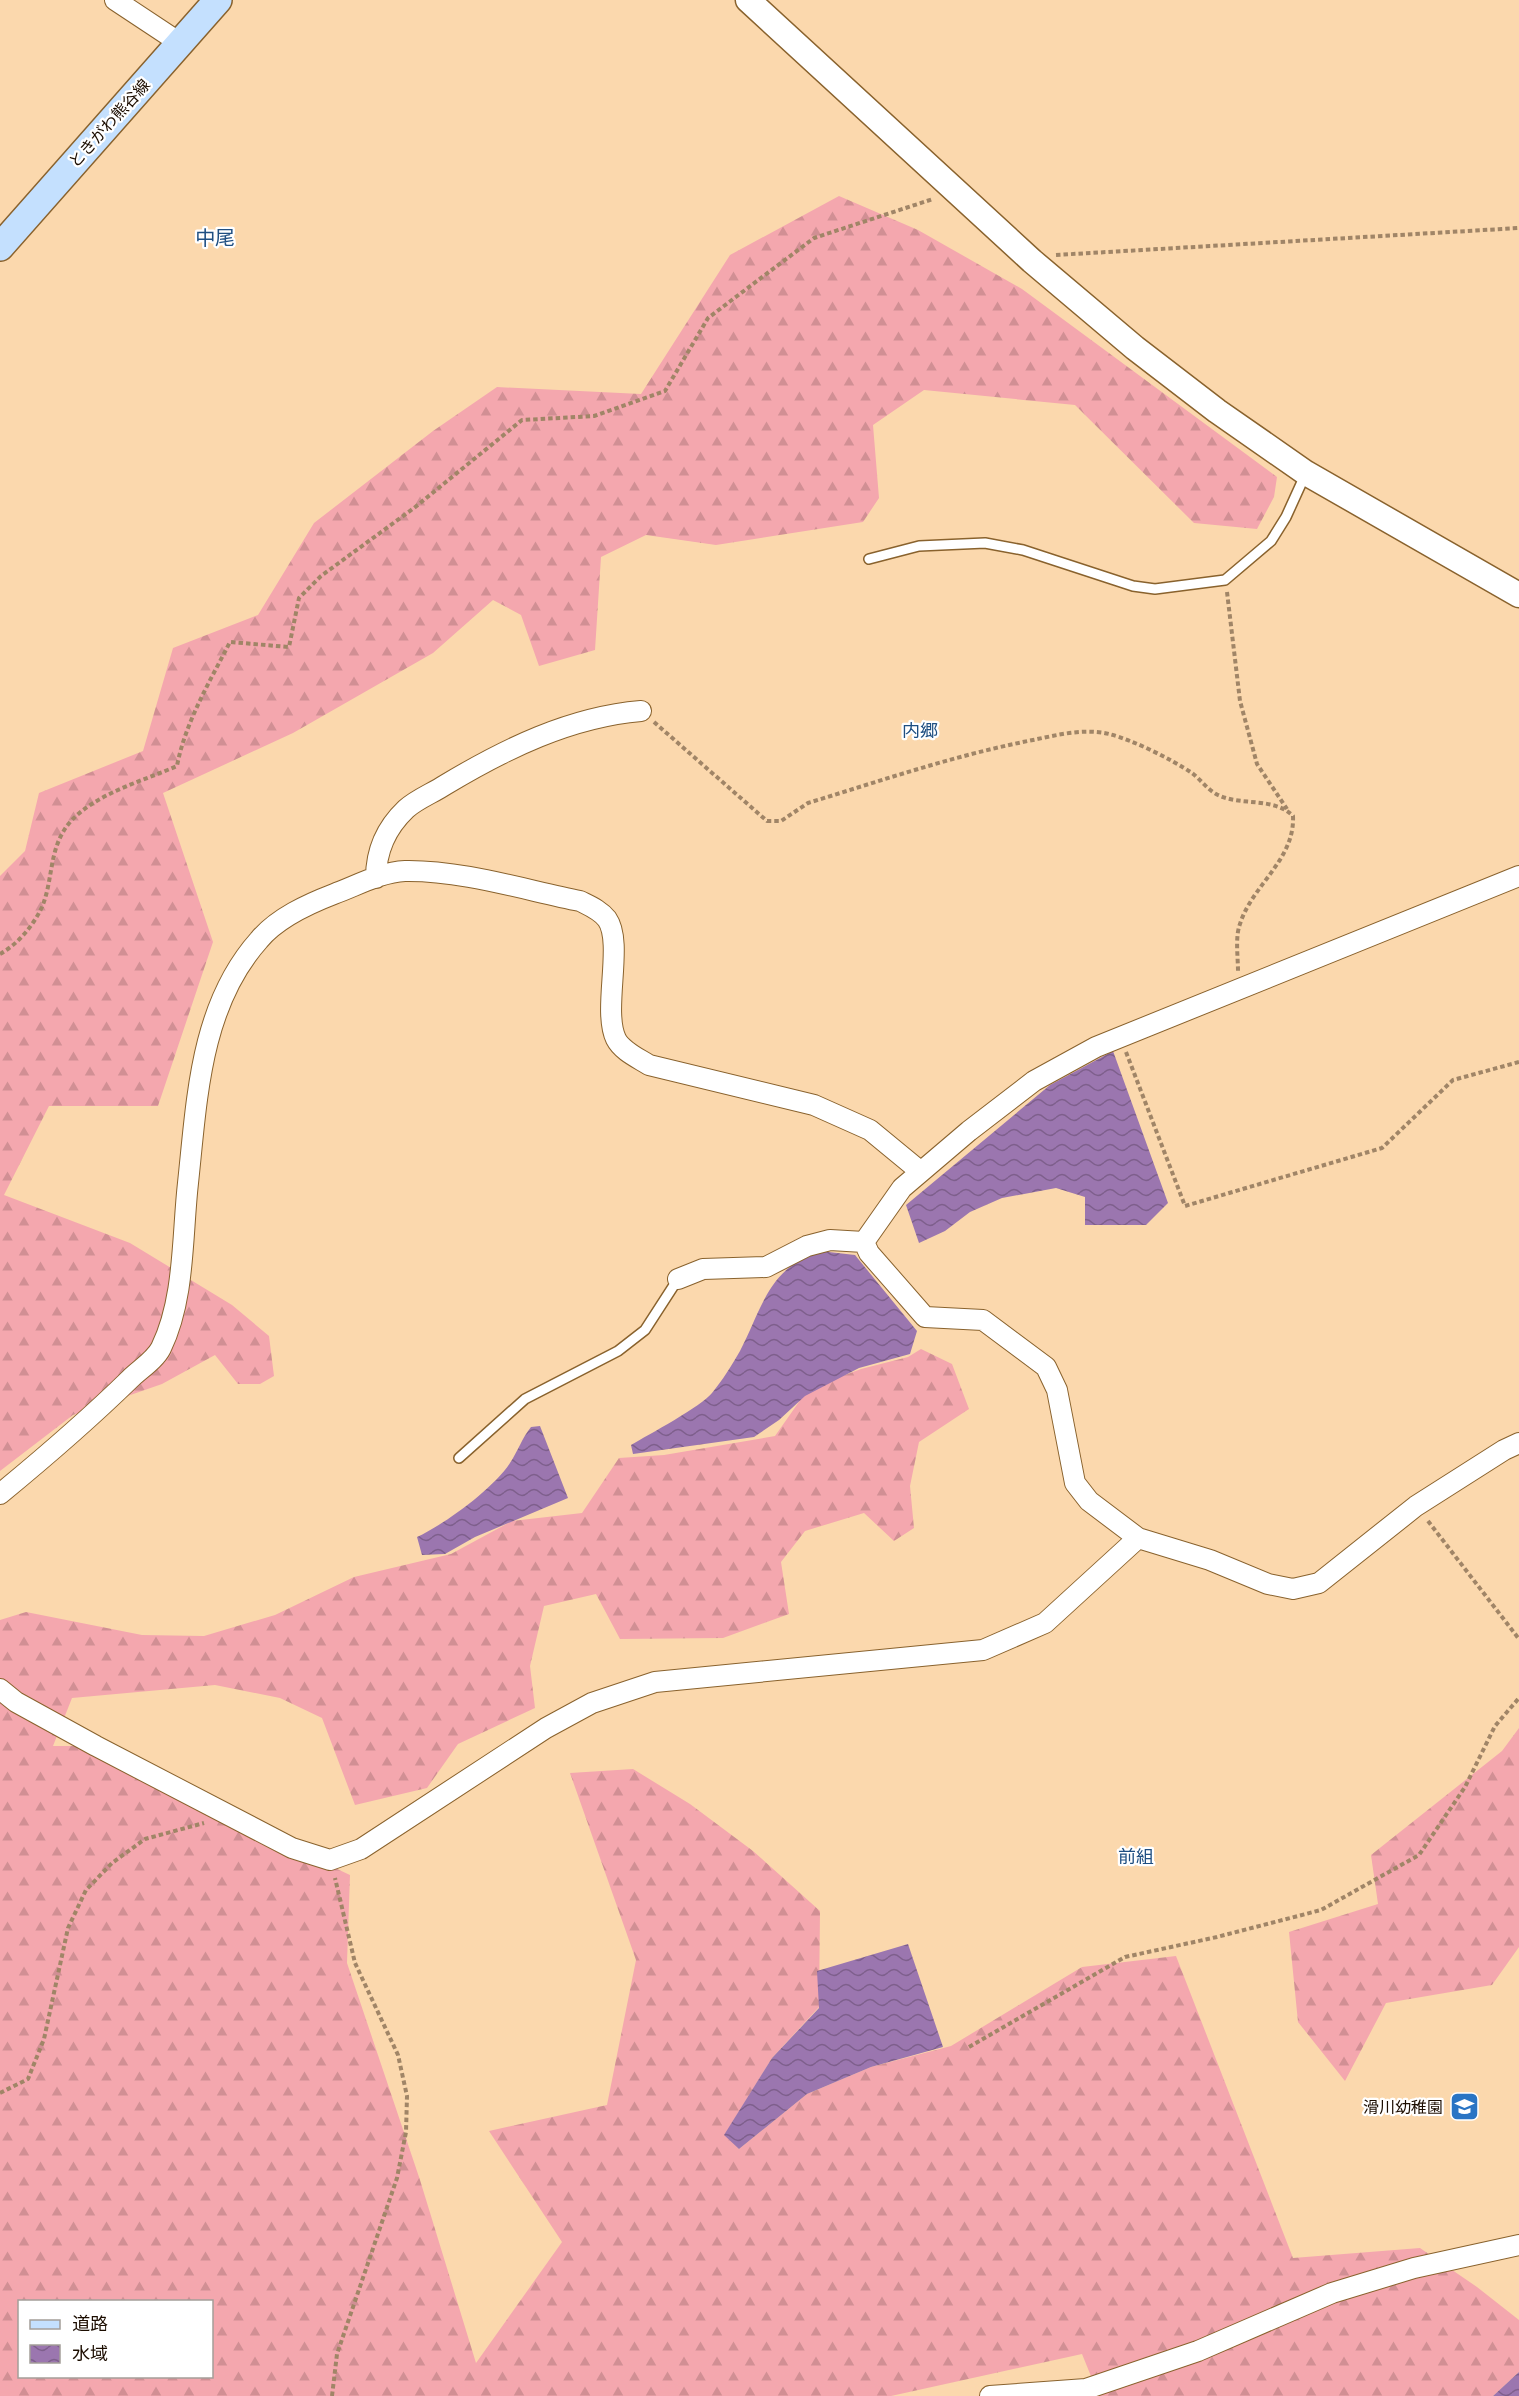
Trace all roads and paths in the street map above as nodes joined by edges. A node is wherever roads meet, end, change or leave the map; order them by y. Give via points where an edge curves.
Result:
1 (115, 0) edge
2 (218, 0) edge
3 (748, 0) edge
4 (180, 43) junction
5 (959, 191) junction
6 (1519, 228) edge
7 (0, 247) edge
8 (1032, 261) junction
9 (1306, 473) junction
10 (869, 558) dead end
11 (1225, 580) junction
12 (1519, 595) edge
13 (640, 711) joint
14 (1287, 810) junction
15 (1519, 876) edge
16 (376, 878) junction
17 (0, 954) edge
18 (1239, 989) junction
19 (1120, 1038) junction
20 (1519, 1062) edge
21 (921, 1172) junction
22 (864, 1242) junction
23 (678, 1279) joint
24 (1519, 1443) edge
25 (459, 1458) dead end
26 (0, 1494) edge
27 (1416, 1506) junction
28 (1138, 1538) junction
29 (1519, 1639) edge
30 (0, 1689) edge
31 (1519, 1698) edge
32 (231, 1816) junction
33 (330, 1860) junction
34 (969, 2047) dead end
35 (0, 2092) edge
36 (1519, 2245) edge
37 (332, 2396) edge
38 (990, 2396) edge

1 - 4 street
2 - 4 main road, ときがわ熊谷線
3 - 5 street
4 - 7 main road, ときがわ熊谷線
5 - 8 street
5 - 17 path via 814,238 708,318 665,392 594,416 522,420 414,508 321,576 299,598 290,648 230,642 179,752 177,766 93,804 70,822 51,857 42,907 16,945
6 - 8 path via 1065,253
8 - 9 street via 1135,348
9 - 11 lane via 1271,541
9 - 12 street
10 - 11 lane via 919,546 984,543 1023,549 1133,586 1155,589
11 - 14 path via 1240,701 1257,764
13 - 14 path via 767,821 781,821 808,803 930,764 1066,732 1109,734 1172,762 1224,798
13 - 16 street via 574,722 471,770 407,808 383,840
14 - 18 path via 1293,816 1294,827 1289,842 1239,925
15 - 18 street
16 - 21 street via 401,871 436,872 580,901 598,910 608,921 612,936 612,1022 616,1040 628,1052 649,1065 814,1105 870,1130
16 - 26 street via 288,916 260,938 233,975 218,1007 205,1053 177,1302 160,1350 75,1432
18 - 19 street
19 - 20 path via 1185,1206 1383,1148 1453,1080
19 - 21 street via 1034,1082
21 - 22 street via 902,1188
22 - 23 street via 830,1240 807,1246 766,1267 703,1269
22 - 28 street via 869,1253 925,1317 983,1320 1046,1367 1057,1390 1075,1483 1089,1501
23 - 25 lane via 645,1330 618,1351 525,1400
24 - 27 street
27 - 28 street via 1319,1583 1293,1589 1268,1584 1210,1560
27 - 29 path
28 - 33 street via 1045,1623 983,1650 655,1682 592,1703 546,1728 362,1849
30 - 32 street via 26,1708
31 - 34 path via 1496,1726 1465,1787 1419,1855 1321,1910 1125,1957
32 - 33 street via 292,1848
32 - 35 path via 145,1839 112,1863 86,1890 68,1928 44,2039 28,2079
33 - 37 path via 355,1964 398,2055 407,2096 406,2132 397,2178 337,2354
36 - 38 street via 1414,2268 1332,2293 1198,2350 1086,2389

